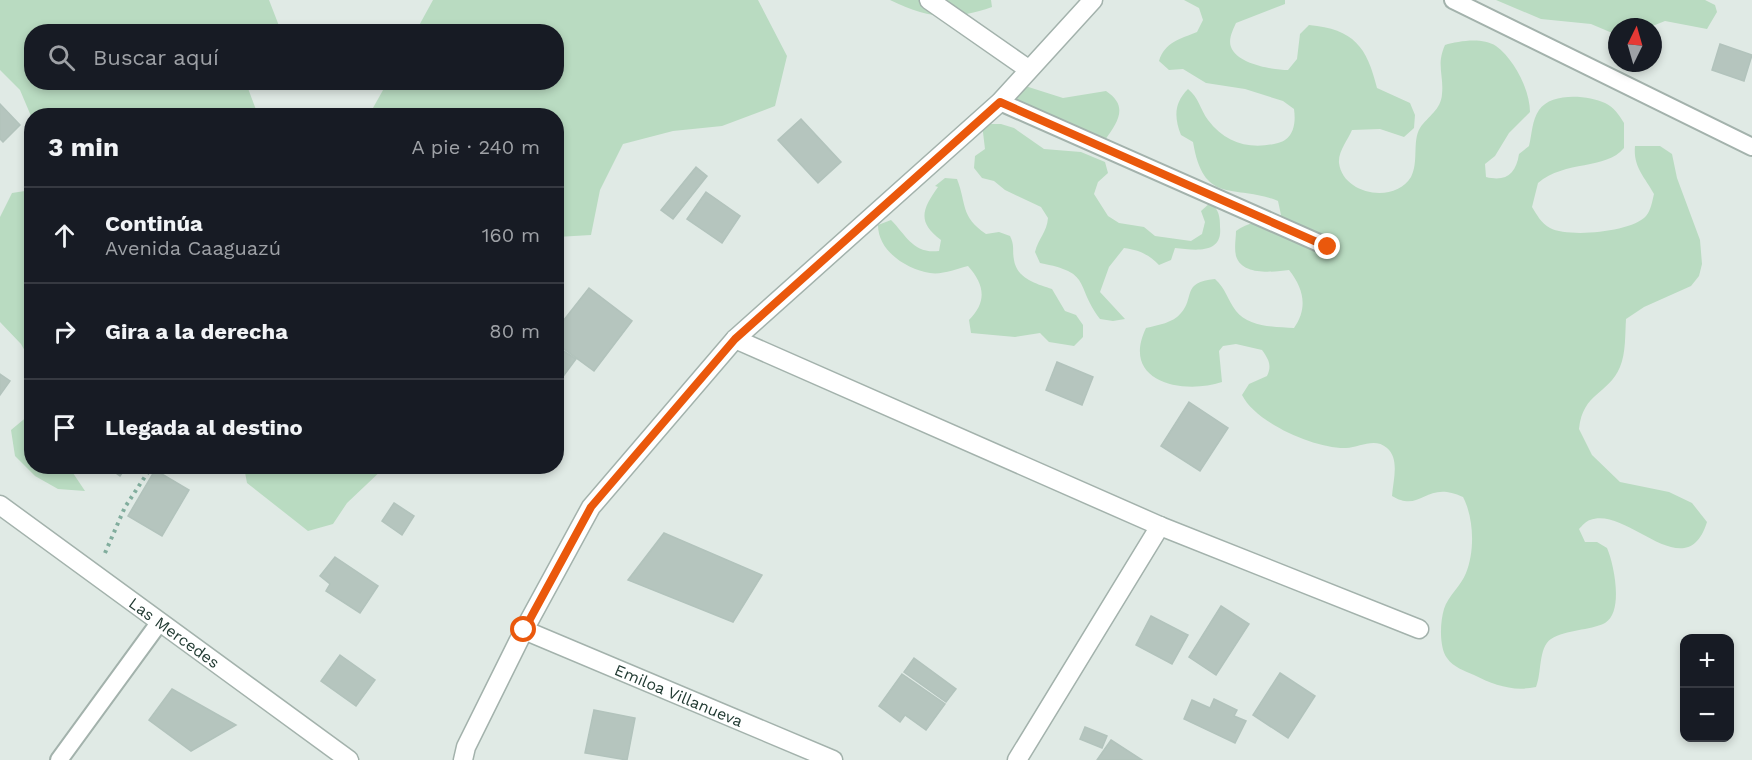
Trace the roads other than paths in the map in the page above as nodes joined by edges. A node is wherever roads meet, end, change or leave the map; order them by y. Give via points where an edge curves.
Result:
1 (929, 0) edge
2 (1093, 0) edge
3 (1453, 0) edge
4 (1028, 69) junction
5 (1000, 102) junction
6 (1752, 147) edge
7 (1328, 247) dead end
8 (735, 339) junction
9 (0, 505) edge
10 (1160, 526) junction
11 (159, 623) junction
12 (1419, 629) dead end
13 (524, 630) junction
14 (59, 760) edge
15 (350, 760) edge
16 (463, 760) edge
17 (833, 760) edge
18 (1017, 760) edge

1 - 4 street
2 - 4 street
3 - 6 lane
4 - 5 street
5 - 7 lane
5 - 8 street
8 - 10 street
8 - 13 street via 591,507
9 - 11 street, Las Mercedes
10 - 12 street
10 - 18 street
11 - 14 lane
11 - 15 street, Las Mercedes
13 - 16 street
13 - 17 street, Emiloa Villanueva

